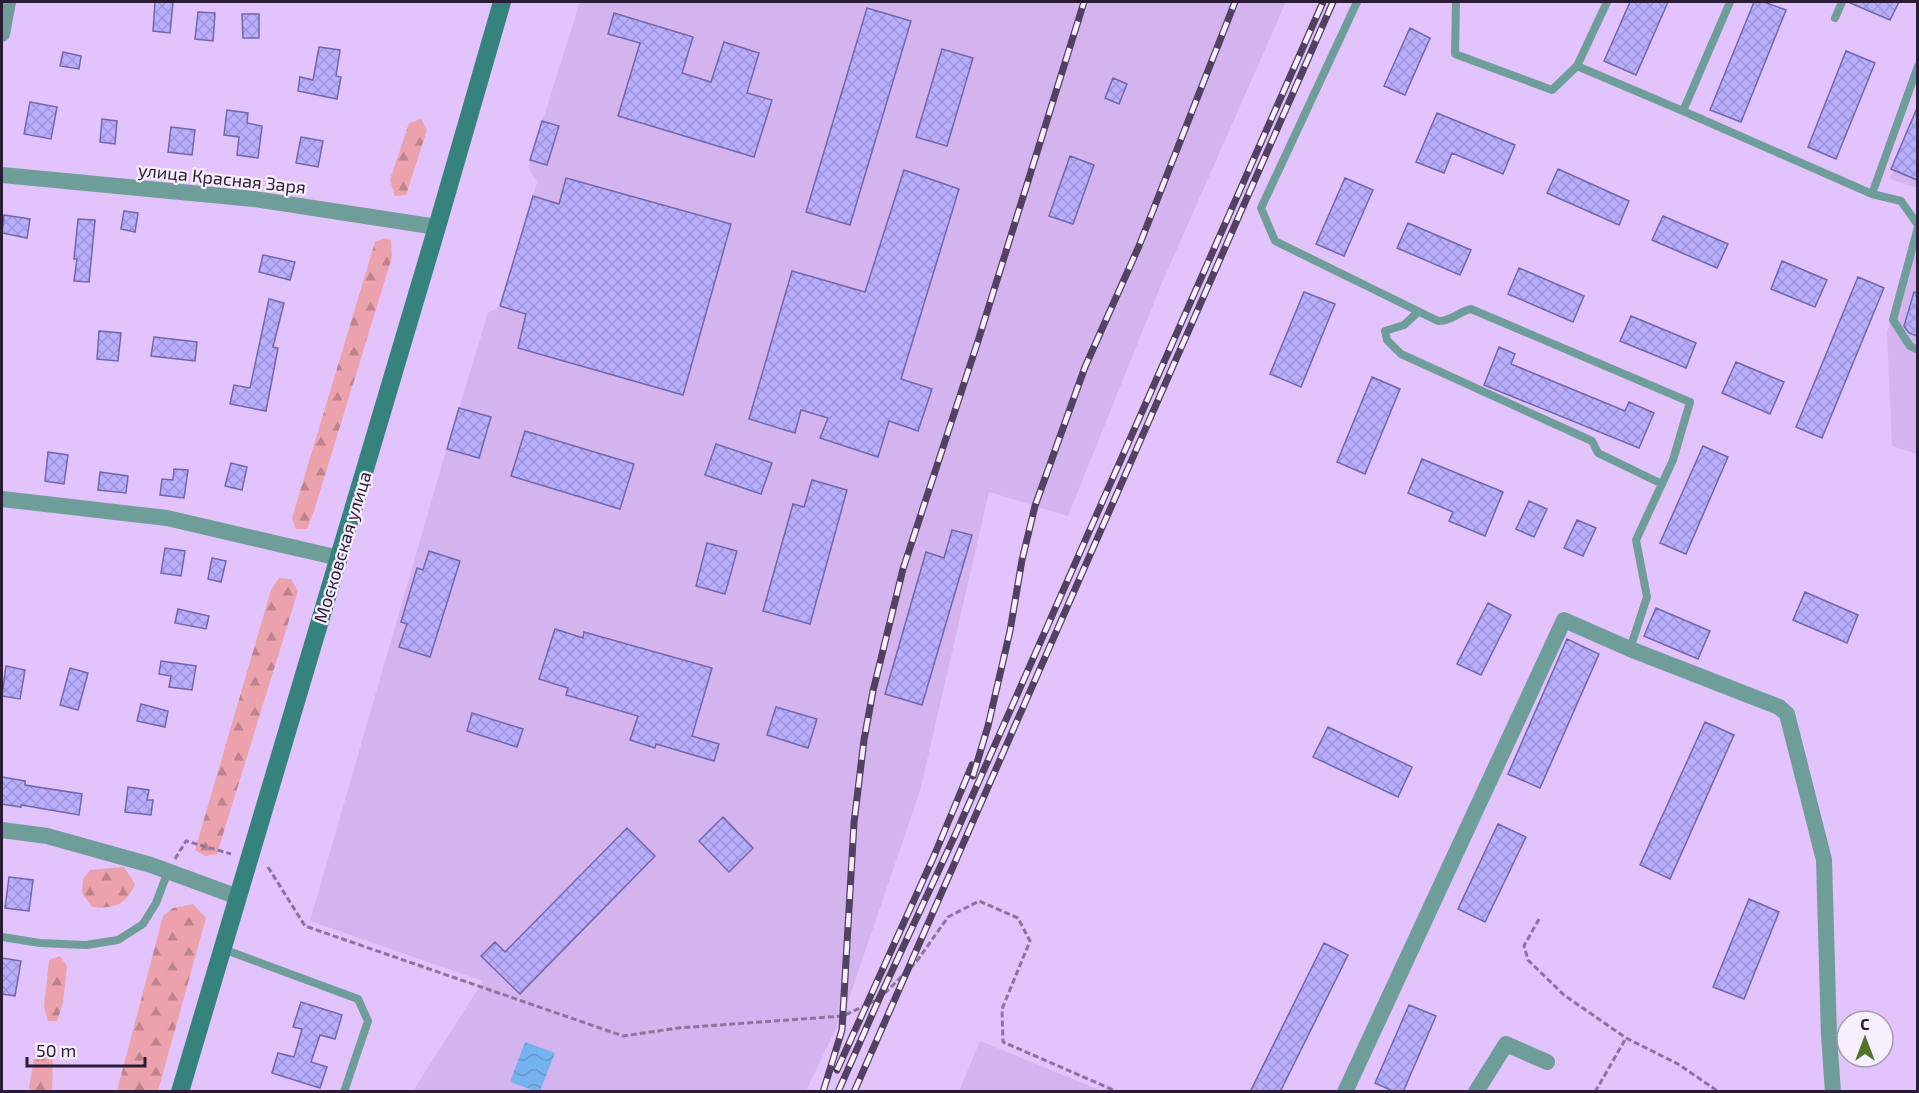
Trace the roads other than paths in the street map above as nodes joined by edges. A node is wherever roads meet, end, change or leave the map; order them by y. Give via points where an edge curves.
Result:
1 (9, 2) edge
2 (502, 2) edge
3 (1356, 2) edge
4 (1456, 2) edge
5 (1607, 2) edge
6 (1730, 2) edge
7 (1842, 2) edge
8 (1836, 18) dead end
9 (2, 34) edge
10 (1577, 66) junction
11 (1917, 66) edge
12 (1683, 111) junction
13 (2, 175) edge
14 (1872, 194) junction
15 (1917, 226) edge
16 (438, 227) junction
17 (1418, 312) junction
18 (1917, 350) edge
19 (1662, 484) junction
20 (2, 500) edge
21 (339, 558) junction
22 (1630, 649) junction
23 (2, 830) edge
24 (168, 871) junction
25 (238, 897) junction
26 (2, 938) edge
27 (222, 949) junction
28 (1546, 1062) dead end
29 (180, 1092) edge
30 (344, 1092) edge
31 (1345, 1092) edge
32 (1476, 1092) edge
33 (1833, 1092) edge

1 - 9 street
2 - 16 main road, Московская улица
3 - 17 lane via 1261,208 1275,241
4 - 10 lane via 1455,54 1552,90
5 - 10 lane
6 - 12 lane
7 - 8 lane
10 - 12 lane
11 - 14 lane
12 - 14 lane
13 - 16 street, улица Красная Заря via 254,199
14 - 15 lane via 1901,201
15 - 18 lane via 1893,320
16 - 21 main road, Московская улица
17 - 19 lane via 1404,324 1385,331 1387,340 1401,354 1592,441 1598,453
17 - 19 lane via 1444,322 1471,309 1690,402
19 - 22 lane via 1636,540 1647,597
20 - 21 street via 167,518
21 - 25 main road, Московская улица
22 - 31 street via 1564,620
22 - 33 street via 1779,706 1787,714 1824,860
23 - 24 street via 47,836
24 - 25 street
24 - 26 lane via 143,924 118,940 86,945
25 - 27 main road, Московская улица
27 - 29 main road, Московская улица
27 - 30 lane via 358,999 368,1022
28 - 32 street via 1506,1044

